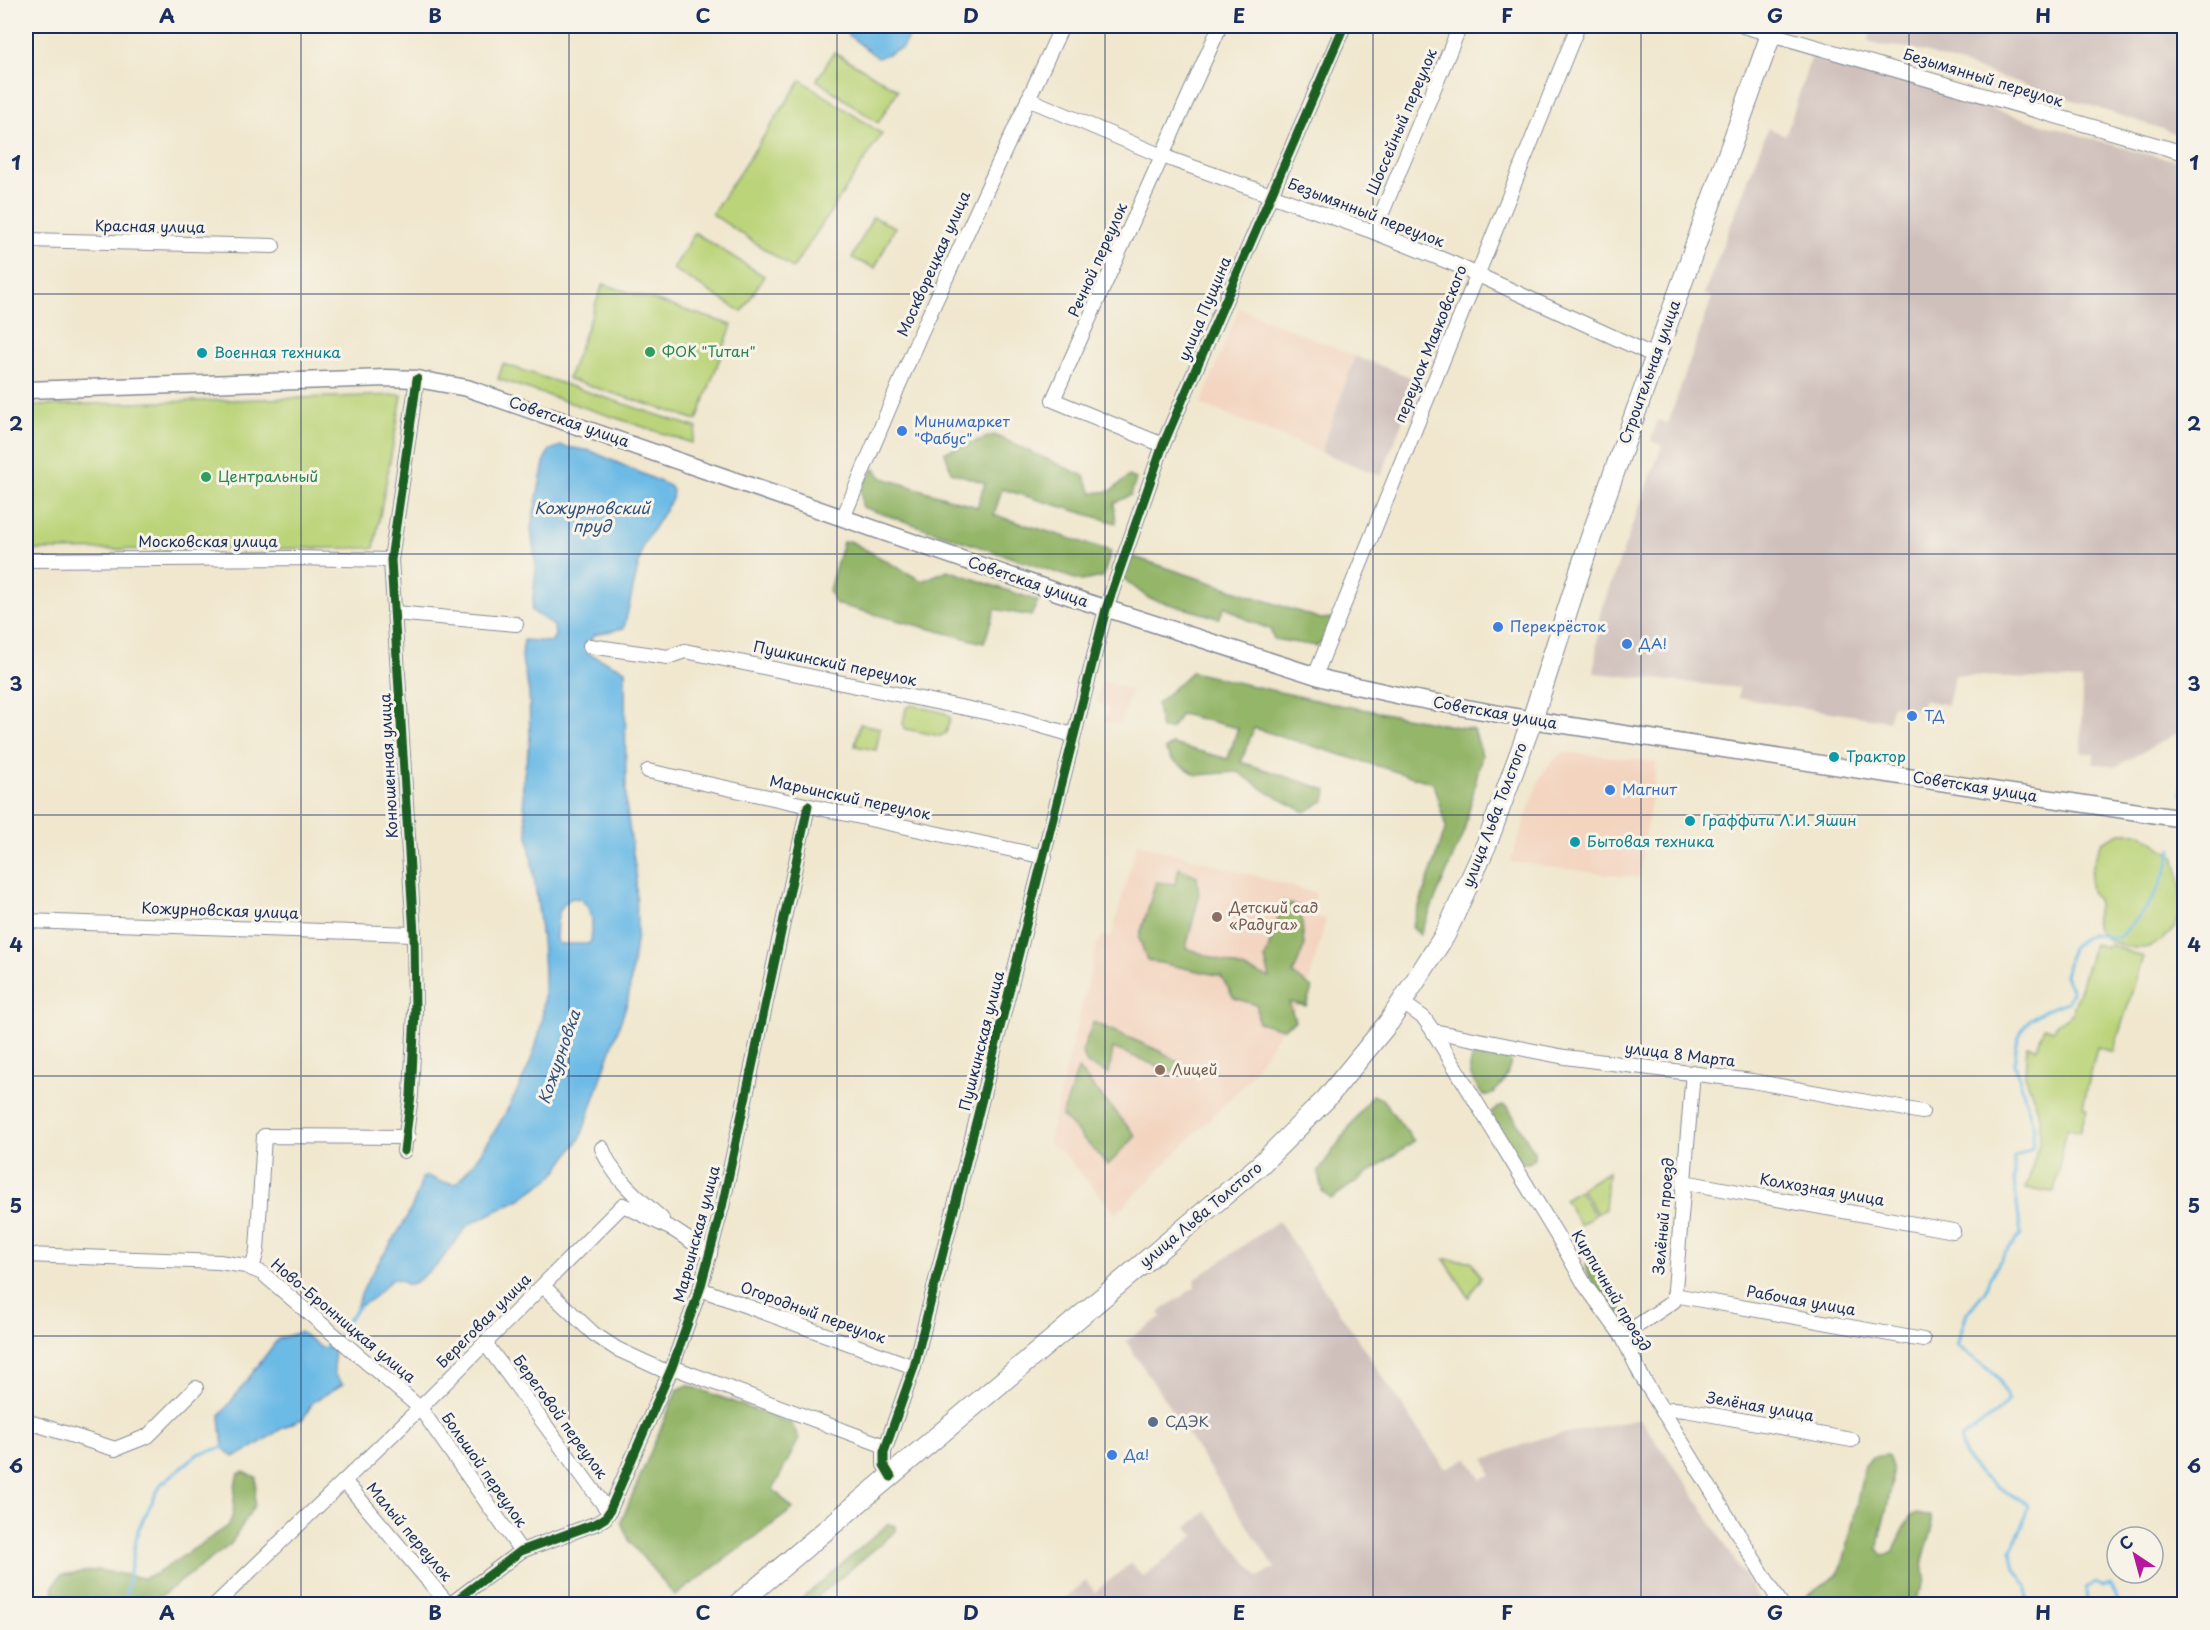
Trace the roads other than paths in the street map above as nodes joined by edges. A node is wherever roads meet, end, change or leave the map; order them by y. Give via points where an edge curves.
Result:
1 (1062, 26) edge
2 (1220, 26) edge
3 (1344, 26) edge
4 (1460, 26) edge
5 (1578, 26) edge
6 (1743, 26) edge
7 (1791, 26) edge
8 (1773, 29) edge
9 (1028, 99) junction
10 (2184, 153) edge
11 (1162, 156) junction
12 (1271, 194) junction
13 (1374, 232) junction
14 (26, 240) edge
15 (273, 246) dead end
16 (1477, 273) junction
17 (1655, 356) junction
18 (417, 379) junction
19 (26, 390) edge
20 (1163, 445) junction
21 (843, 518) junction
22 (26, 560) edge
23 (391, 560) junction
24 (1106, 609) junction
25 (395, 613) junction
26 (516, 624) dead end
27 (590, 646) dead end
28 (1315, 676) junction
29 (1532, 720) junction
30 (1073, 735) junction
31 (648, 771) dead end
32 (808, 806) junction
33 (2184, 819) edge
34 (1045, 857) junction
35 (26, 921) edge
36 (414, 934) junction
37 (1402, 1003) junction
38 (1433, 1031) junction
39 (1693, 1072) junction
40 (1922, 1112) dead end
41 (408, 1137) junction
42 (602, 1148) dead end
43 (404, 1151) dead end
44 (1684, 1182) junction
45 (674, 1230) junction
46 (1953, 1231) dead end
47 (710, 1254) junction
48 (26, 1255) edge
49 (252, 1269) junction
50 (543, 1286) junction
51 (700, 1290) junction
52 (1674, 1295) junction
53 (1622, 1336) junction
54 (1923, 1340) dead end
55 (485, 1342) junction
56 (914, 1367) junction
57 (670, 1370) junction
58 (196, 1388) dead end
59 (420, 1408) junction
60 (1663, 1412) junction
61 (26, 1421) edge
62 (1852, 1440) dead end
63 (885, 1446) junction
64 (891, 1477) junction
65 (345, 1482) junction
66 (609, 1512) junction
67 (521, 1551) junction
68 (216, 1605) edge
69 (450, 1605) edge
70 (738, 1605) edge
71 (1781, 1605) edge

1 - 9 street, Москворецкая улица
2 - 11 street, Речной переулок
3 - 12 street, улица Пущина
4 - 13 street, Шоссейный переулок
5 - 16 street, переулок Маяковского
6 - 8 street, Безымянный переулок
7 - 8 street
8 - 10 street, Безымянный переулок
8 - 17 highway, Строительная улица
9 - 11 street, Безымянный переулок
9 - 21 street, Москворецкая улица via 915,347
11 - 12 street, Безымянный переулок
11 - 20 street, Речной переулок via 1053,400
12 - 13 street, Безымянный переулок
12 - 20 street, улица Пущина
13 - 16 street, Безымянный переулок
14 - 15 street, Красная улица
16 - 17 street, Безымянный переулок
16 - 28 street, переулок Маяковского
17 - 29 highway, Строительная улица
18 - 19 main road, Советская улица
18 - 21 main road, Советская улица via 467,388 518,404
18 - 23 street, Конюшенная улица
20 - 24 street, улица Пущина
21 - 24 main road, Советская улица
22 - 23 street, Московская улица
23 - 25 street, Конюшенная улица
24 - 28 main road, Советская улица
24 - 30 street, Пушкинская улица
25 - 26 street
25 - 36 street, Конюшенная улица
27 - 30 street, Пушкинский переулок via 668,657 685,651 1002,716
28 - 29 main road, Советская улица
29 - 33 main road, Советская улица
29 - 37 highway, улица Льва Толстого via 1487,843 1445,935
30 - 34 street, Пушкинская улица
31 - 32 street, Марьинский переулок
32 - 34 street, Марьинский переулок
32 - 47 street, Марьинская улица
34 - 56 street, Пушкинская улица
35 - 36 street, Кожурновская улица
36 - 41 street, Конюшенная улица via 416,1011
37 - 38 street, Кирпичный проезд via 1424,1018
37 - 64 highway, улица Льва Толстого via 1353,1068 1299,1129
38 - 39 street, улица 8 Марта via 1565,1057
38 - 53 street, Кирпичный проезд via 1585,1285
39 - 40 street, улица 8 Марта
39 - 44 street, Зелёный проезд
41 - 43 street, Конюшенная улица
41 - 49 street via 264,1136 257,1250
42 - 45 street via 608,1164 628,1188
44 - 46 street, Колхозная улица
44 - 52 street, Зелёный проезд
45 - 47 street, Береговая улица
45 - 50 street, Береговая улица via 623,1205
47 - 51 street, Марьинская улица
48 - 49 street, Ново-Бронницкая улица via 219,1262
49 - 59 street, Ново-Бронницкая улица via 275,1283
50 - 55 street, Береговая улица
50 - 57 street via 617,1349
51 - 56 street, Огородный переулок
51 - 57 street, Марьинская улица
52 - 53 street, Зелёный проезд via 1674,1300
52 - 54 street, Рабочая улица
53 - 60 street, Кирпичный проезд
55 - 59 street, Береговая улица
55 - 66 street, Береговой переулок
56 - 63 street, Пушкинская улица
57 - 63 street
57 - 66 street, Марьинская улица
58 - 61 street via 148,1436 115,1449
59 - 65 street, Береговая улица
59 - 67 street, Большой переулок
60 - 62 street, Зелёная улица via 1685,1410
60 - 71 street, Кирпичный проезд
63 - 64 street, Пушкинская улица via 884,1465
64 - 70 highway, улица Льва Толстого
65 - 68 street, Береговая улица
65 - 69 street, Малый переулок
66 - 67 street via 597,1523
67 - 69 street

